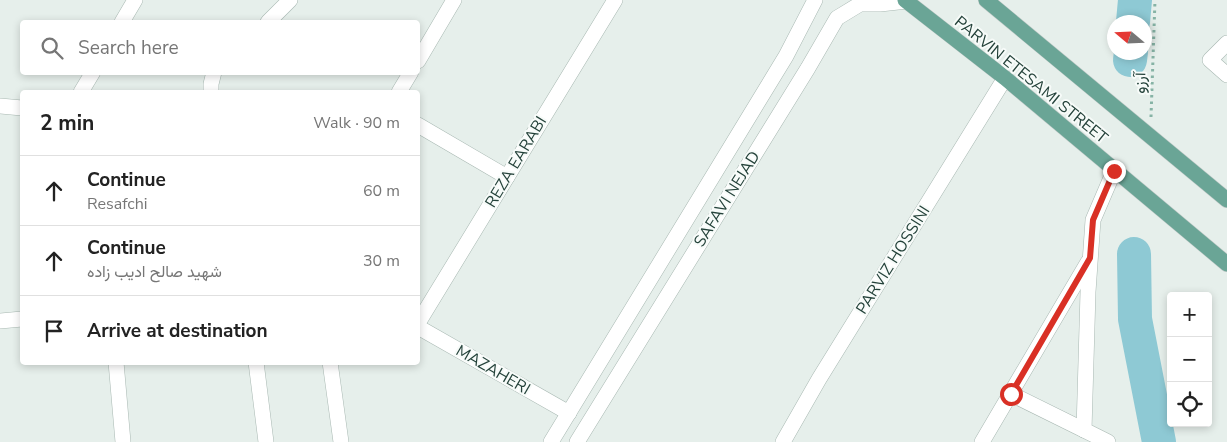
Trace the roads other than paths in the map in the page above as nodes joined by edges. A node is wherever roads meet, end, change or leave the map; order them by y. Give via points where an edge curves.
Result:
1 (135, 0) edge
2 (290, 0) edge
3 (454, 0) edge
4 (615, 0) edge
5 (815, 0) edge
6 (839, 0) edge
7 (906, 0) edge
8 (990, 1) edge
9 (837, 18) junction
10 (123, 20) edge
11 (270, 20) edge
12 (1227, 43) edge
13 (420, 58) edge
14 (91, 75) edge
15 (213, 75) edge
16 (409, 75) edge
17 (1227, 75) edge
18 (1005, 78) junction
19 (82, 90) edge
20 (211, 90) edge
21 (400, 90) edge
22 (0, 106) edge
23 (20, 107) edge
24 (420, 126) edge
25 (1114, 171) junction
26 (507, 177) junction
27 (1227, 200) edge
28 (1090, 258) junction
29 (1227, 264) edge
30 (20, 319) edge
31 (420, 320) edge
32 (0, 321) edge
33 (420, 328) edge
34 (116, 365) edge
35 (256, 365) edge
36 (330, 365) edge
37 (1011, 394) junction
38 (569, 413) junction
39 (1084, 430) junction
40 (123, 442) edge
41 (266, 442) edge
42 (341, 442) edge
43 (551, 442) edge
44 (577, 442) edge
45 (783, 442) edge
46 (982, 442) edge
47 (1108, 442) edge

1 - 10 street
2 - 11 street
3 - 13 street
4 - 26 street, REZA EARABI
5 - 38 street, SAFAVI NEJAD via 786,56
6 - 9 street via 842,8
7 - 9 street, SAFAVI NEJAD via 860,4
7 - 18 main road, PARVIN ETESAMI STREET
8 - 27 main road, PARVIN ETESAMI STREET
9 - 44 street, SAFAVI NEJAD
12 - 17 street via 1210,60
14 - 19 street
15 - 20 street
16 - 21 street
18 - 25 main road, PARVIN ETESAMI STREET
18 - 45 street, PARVIZ HOSSINI
22 - 23 street
24 - 26 street
25 - 28 street via 1093,220
25 - 29 main road, PARVIN ETESAMI STREET
26 - 31 street, REZA EARABI
28 - 37 street
28 - 39 street
30 - 32 street
33 - 38 street, MAZAHERI
34 - 40 street
35 - 41 street
36 - 42 street
37 - 39 street
37 - 46 street
38 - 43 street, SAFAVI NEJAD
39 - 47 street

